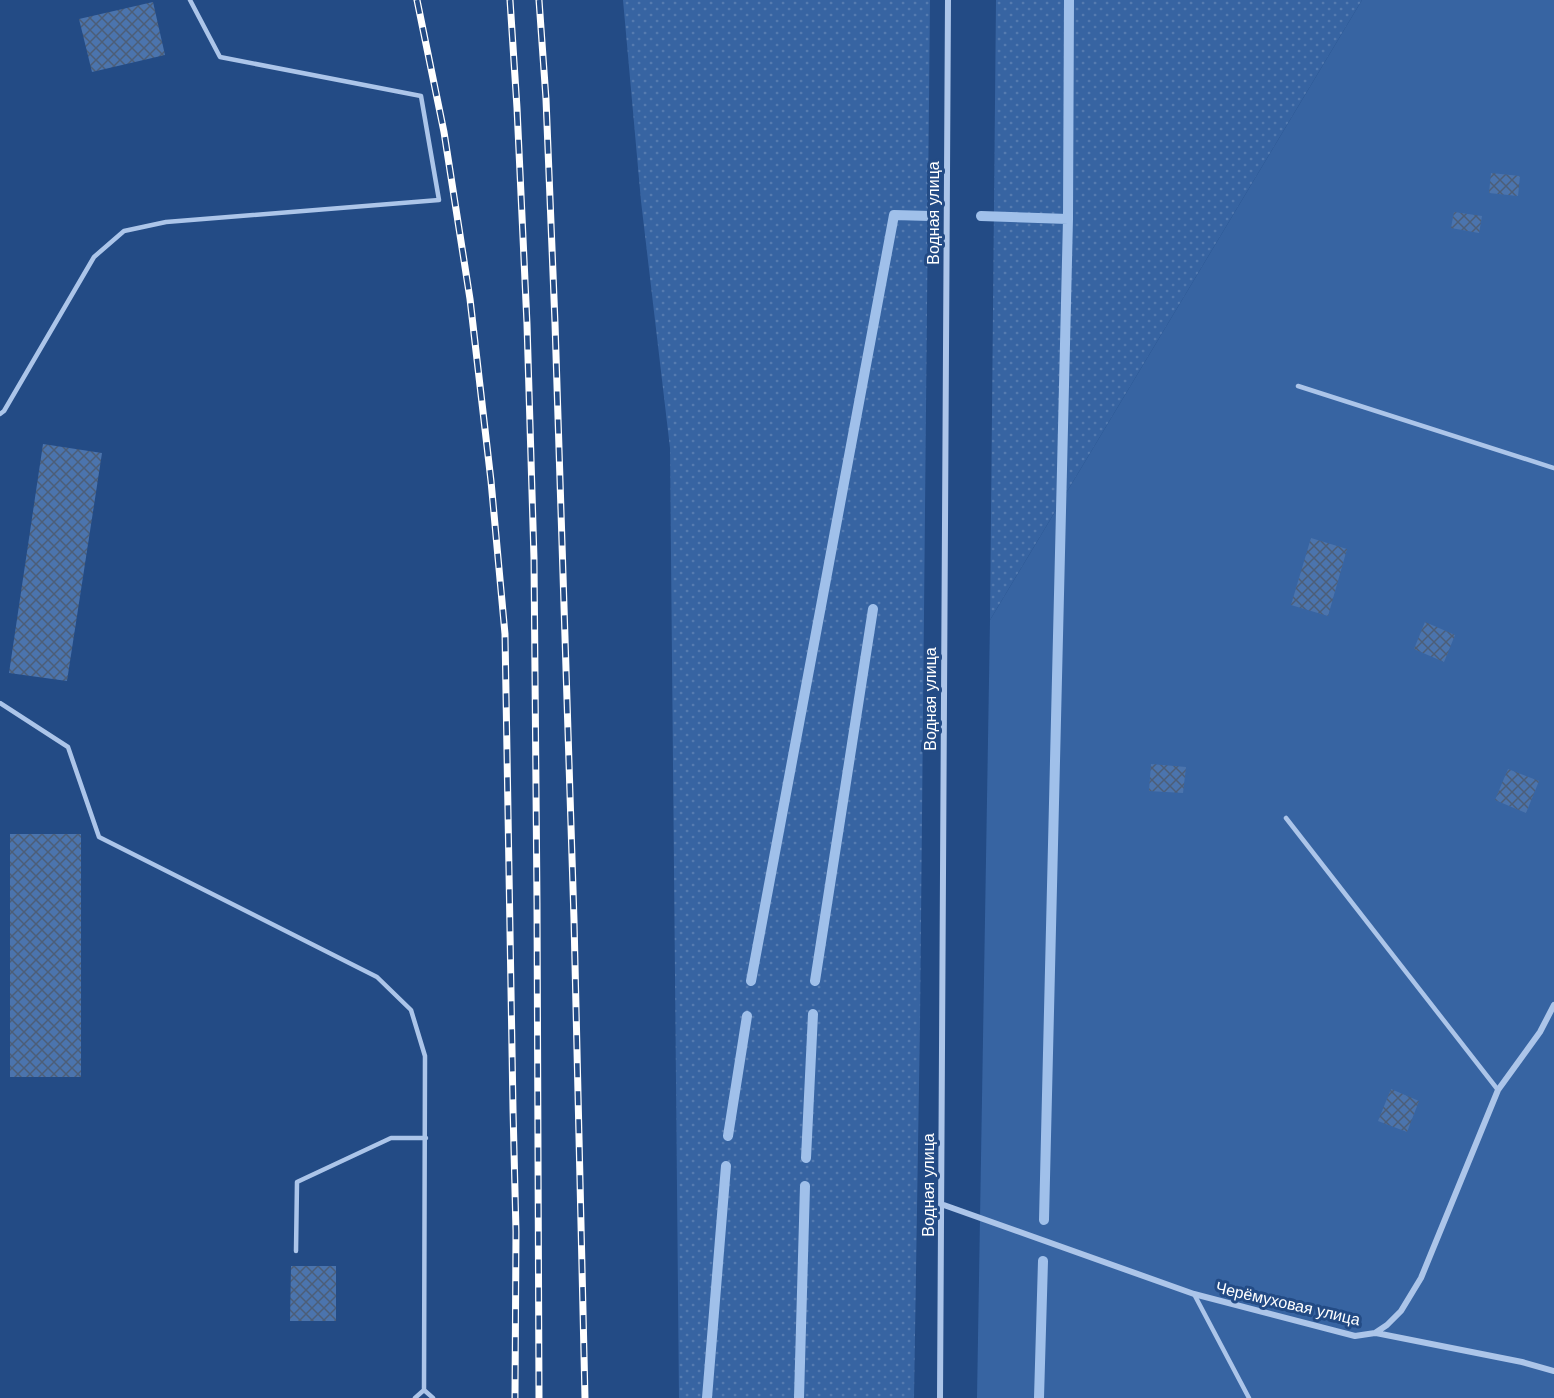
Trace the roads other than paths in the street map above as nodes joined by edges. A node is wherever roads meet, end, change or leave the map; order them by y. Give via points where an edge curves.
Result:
1 (190, 0) edge
2 (948, 0) edge
3 (1298, 386) dead end
4 (0, 414) edge
5 (1554, 468) edge
6 (0, 703) edge
7 (1286, 818) dead end
8 (1554, 1005) edge
9 (1498, 1090) junction
10 (426, 1138) junction
11 (941, 1204) junction
12 (296, 1251) dead end
13 (1194, 1294) junction
14 (1375, 1333) junction
15 (1554, 1371) edge
16 (424, 1390) junction
17 (415, 1398) edge
18 (433, 1398) edge
19 (940, 1398) edge
20 (1249, 1398) edge

1 - 4 lane via 220,57 420,96 439,200 166,222 124,231 94,257
2 - 11 street, Водная улица
3 - 5 lane
6 - 10 lane via 68,747 99,837 377,977 411,1010 425,1056
7 - 9 lane
8 - 9 street, Черёмуховая улица via 1540,1032
9 - 14 street, Черёмуховая улица via 1421,1278 1401,1311
10 - 12 lane via 391,1138 297,1182
10 - 16 lane
11 - 13 street, Черёмуховая улица
11 - 19 street, Водная улица
13 - 14 street, Черёмуховая улица via 1355,1336
13 - 20 lane
14 - 15 street
16 - 17 lane
16 - 18 lane

